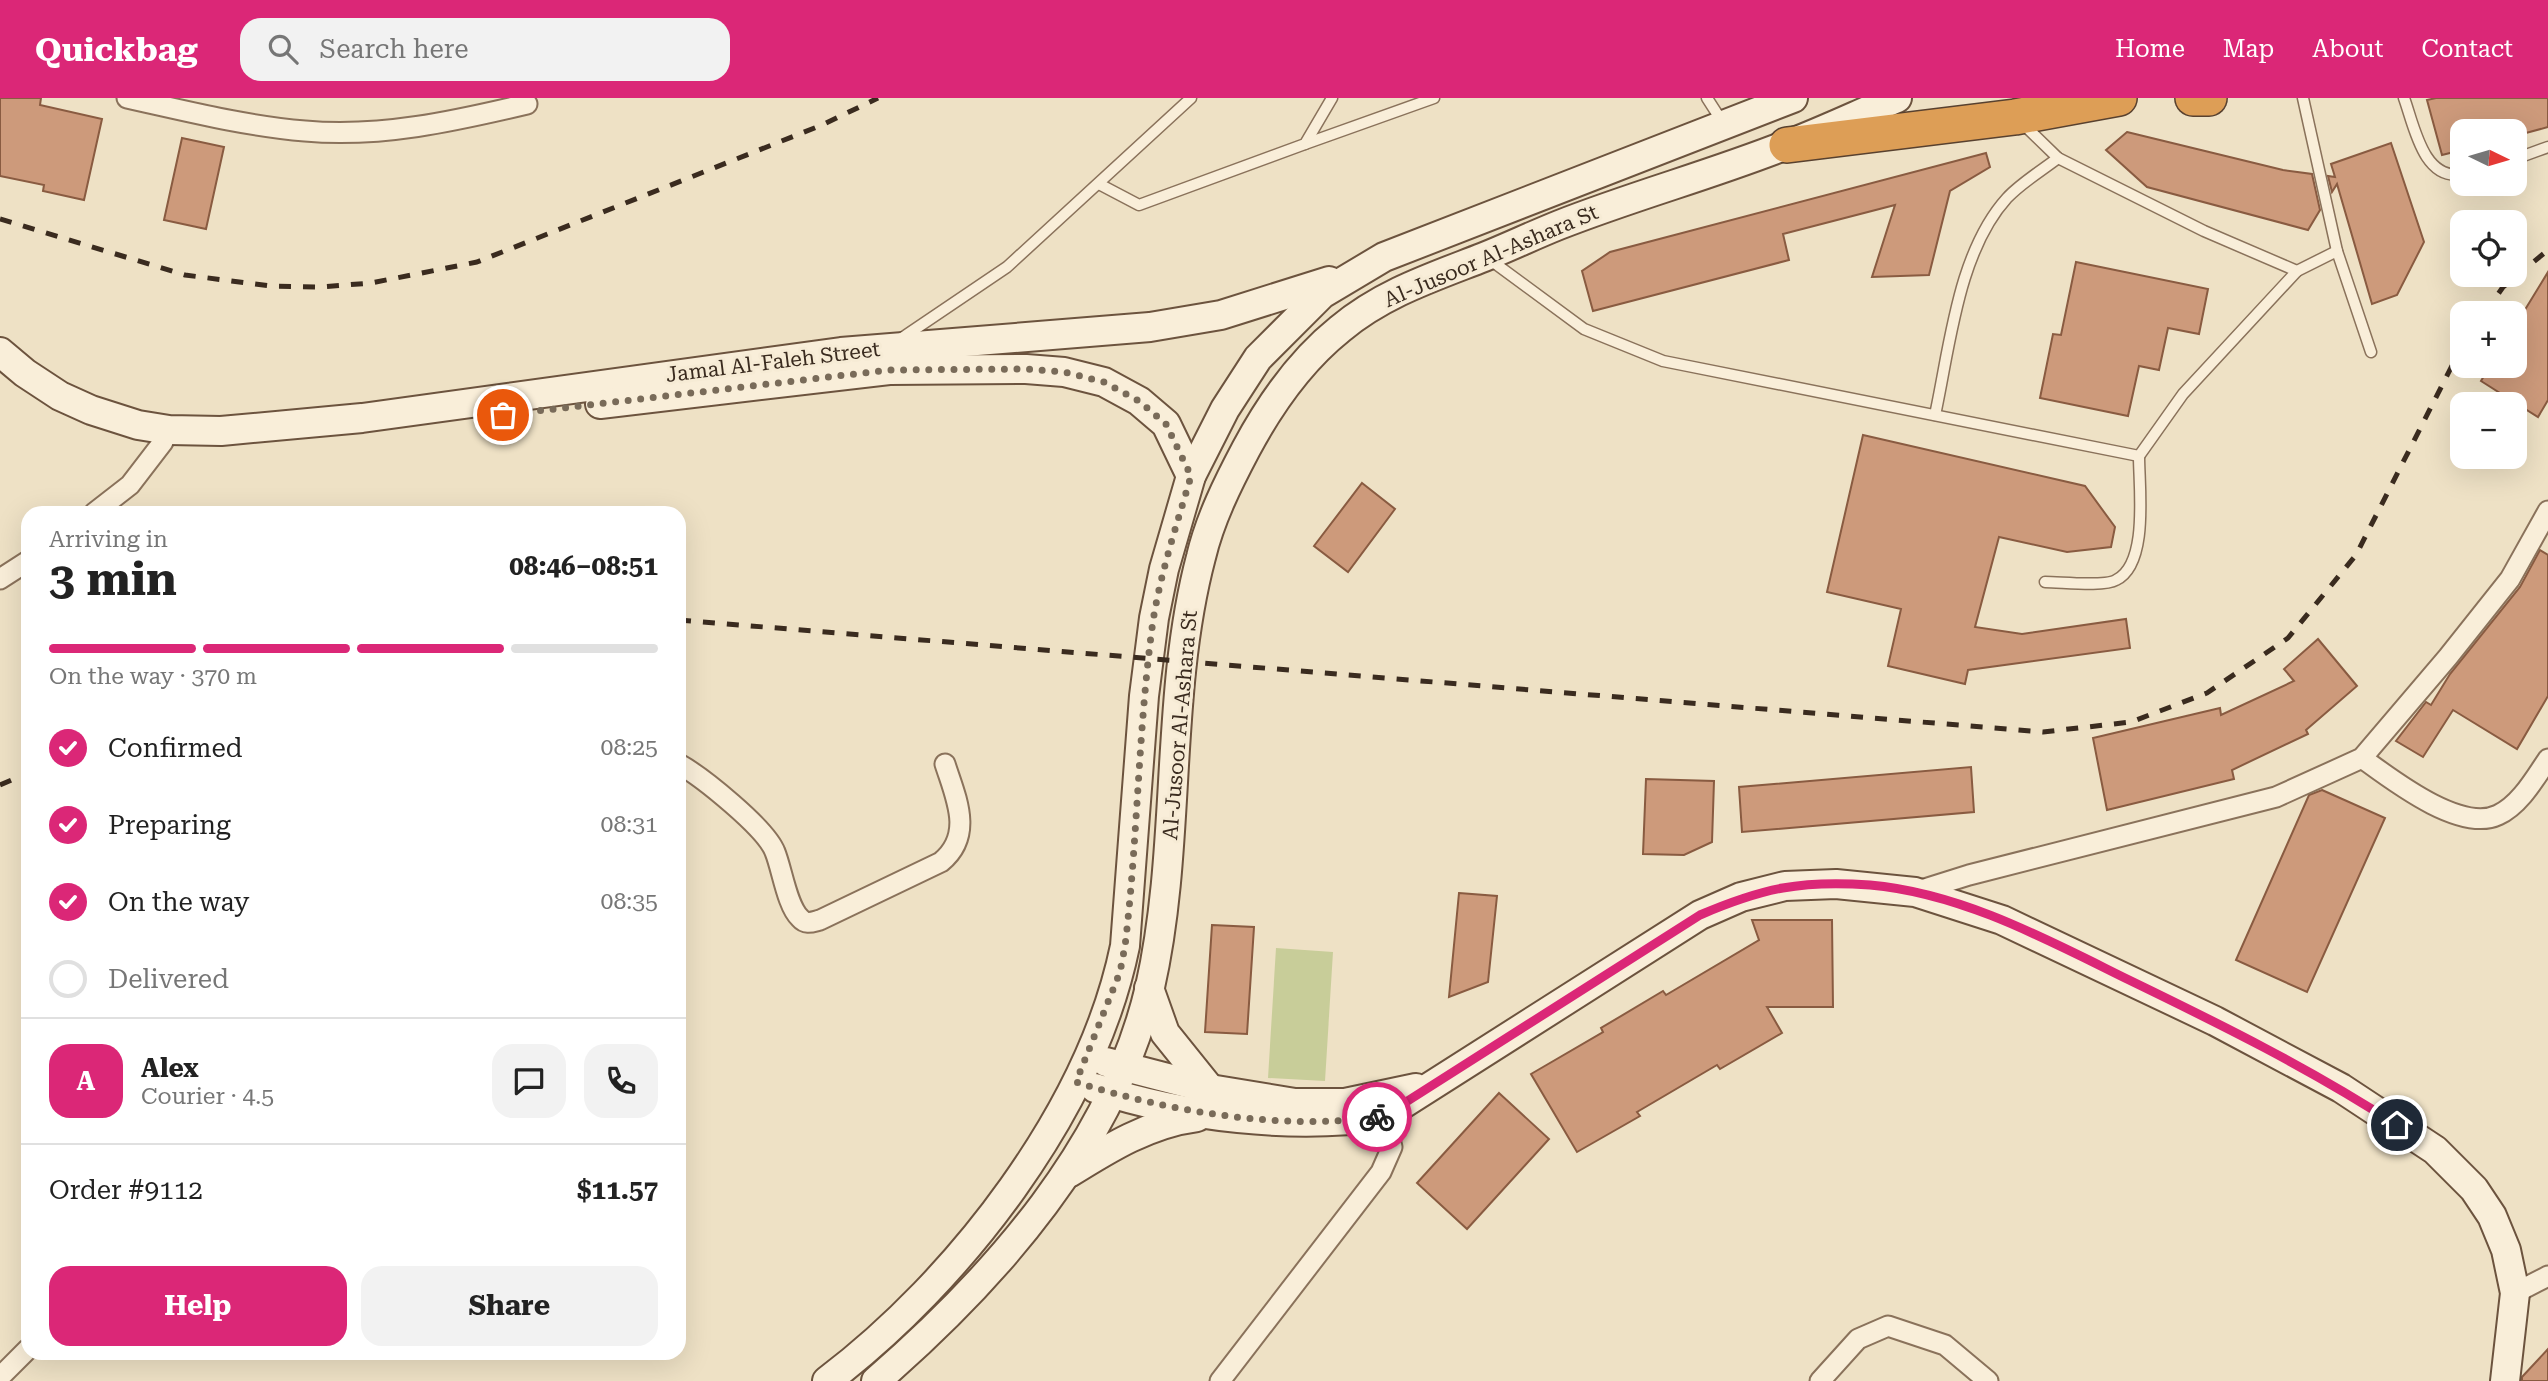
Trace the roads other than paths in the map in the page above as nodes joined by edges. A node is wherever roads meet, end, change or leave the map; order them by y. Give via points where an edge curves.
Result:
1 (127, 98) edge
2 (1191, 98) edge
3 (1332, 98) edge
4 (1434, 98) edge
5 (1707, 98) edge
6 (1793, 98) edge
7 (1897, 98) edge
8 (2119, 98) edge
9 (2193, 98) edge
10 (2209, 98) edge
11 (2303, 98) edge
12 (2403, 98) edge
13 (527, 104) dead end
14 (2015, 117) junction
15 (1725, 126) junction
16 (1305, 144) junction
17 (1787, 145) junction
18 (2548, 147) edge
19 (2527, 155) edge
20 (2058, 158) junction
21 (2450, 175) edge
22 (1099, 184) junction
23 (2337, 251) junction
24 (1485, 256) junction
25 (2298, 271) junction
26 (1352, 274) junction
27 (887, 348) junction
28 (0, 352) edge
29 (2371, 352) dead end
30 (0, 373) edge
31 (1935, 415) junction
32 (163, 442) junction
33 (2139, 456) junction
34 (1191, 476) junction
35 (103, 506) edge
36 (2548, 512) edge
37 (21, 566) edge
38 (0, 579) edge
39 (2045, 582) dead end
40 (2362, 758) junction
41 (2548, 759) edge
42 (945, 764) dead end
43 (686, 769) edge
44 (1915, 892) junction
45 (1149, 988) junction
46 (1088, 1055) junction
47 (1124, 1067) junction
48 (1076, 1082) junction
49 (1436, 1084) junction
50 (1113, 1094) junction
51 (1215, 1102) junction
52 (1384, 1116) junction
53 (1066, 1174) junction
54 (2548, 1276) edge
55 (2515, 1293) junction
56 (21, 1356) edge
57 (0, 1377) edge
58 (827, 1381) edge
59 (876, 1381) edge
60 (1220, 1381) edge
61 (1820, 1381) edge
62 (1988, 1381) edge
63 (2505, 1381) edge

1 - 13 street via 266,127 331,132 453,121
2 - 22 lane
3 - 16 lane
4 - 16 lane
5 - 15 lane
6 - 15 street, Al-Jusoor Al-Ashara St
7 - 17 street, Al-Jusoor Al-Ashara St
8 - 14 highway
9 - 10 highway
11 - 23 lane
12 - 21 lane via 2428,162
14 - 17 highway
14 - 20 lane
15 - 26 street, Al-Jusoor Al-Ashara St via 1384,257
16 - 22 lane via 1139,205
17 - 24 street, Al-Jusoor Al-Ashara St via 1561,224
18 - 19 lane
20 - 25 lane via 2204,231
20 - 31 lane via 2007,197 1983,231 1966,270
22 - 27 lane via 1007,267
23 - 25 lane
23 - 29 lane
24 - 31 lane via 1584,329 1642,354
24 - 45 street, Al-Jusoor Al-Ashara St via 1405,287 1340,328 1284,386 1228,484 1202,552 1191,601 1180,683 1167,879
25 - 33 lane via 2183,394
26 - 27 street, Jamal Al-Faleh Street via 1186,322
26 - 34 street, Al-Jusoor Al-Ashara St via 1322,293 1258,358 1225,409
27 - 28 street, Jamal Al-Faleh Street via 362,418 221,432 138,425 91,410 60,396
30 - 32 street, Jamal Al-Faleh Street via 74,418 123,435
31 - 33 lane
32 - 34 street, Jamal Al-Faleh Street via 251,442 889,370 1026,369 1104,382 1139,401 1166,424
32 - 35 street via 130,485
33 - 39 lane via 2139,536 2129,571 2114,582
34 - 46 street, Al-Jusoor Al-Ashara St via 1154,618 1125,946 1120,972
36 - 40 street via 2510,579
37 - 38 street
40 - 41 street via 2441,809 2473,818 2495,817 2510,808
40 - 44 street via 2276,797
42 - 43 street via 960,811 954,852 942,862 807,923 794,911 766,836
44 - 49 street via 1823,884 1785,886 1741,897 1700,915
44 - 55 street via 2002,920 2215,1021 2341,1088 2435,1150 2474,1189 2492,1216 2506,1250
45 - 47 street, Al-Jusoor Al-Ashara St
45 - 51 street via 1174,1048
46 - 47 street
46 - 48 street, Al-Jusoor Al-Ashara St
47 - 50 street, Al-Jusoor Al-Ashara St
47 - 51 street
48 - 50 street
48 - 58 street, Al-Jusoor Al-Ashara St via 1038,1153 947,1271 873,1346
49 - 51 street via 1345,1103
49 - 52 street
50 - 51 street
50 - 53 street, Al-Jusoor Al-Ashara St
51 - 52 street via 1313,1122
51 - 53 street via 1121,1142
52 - 60 street via 1392,1147 1381,1172
53 - 59 street, Al-Jusoor Al-Ashara St via 964,1298
54 - 55 street
55 - 63 street
56 - 57 street
61 - 62 street via 1858,1339 1888,1326 1945,1345

